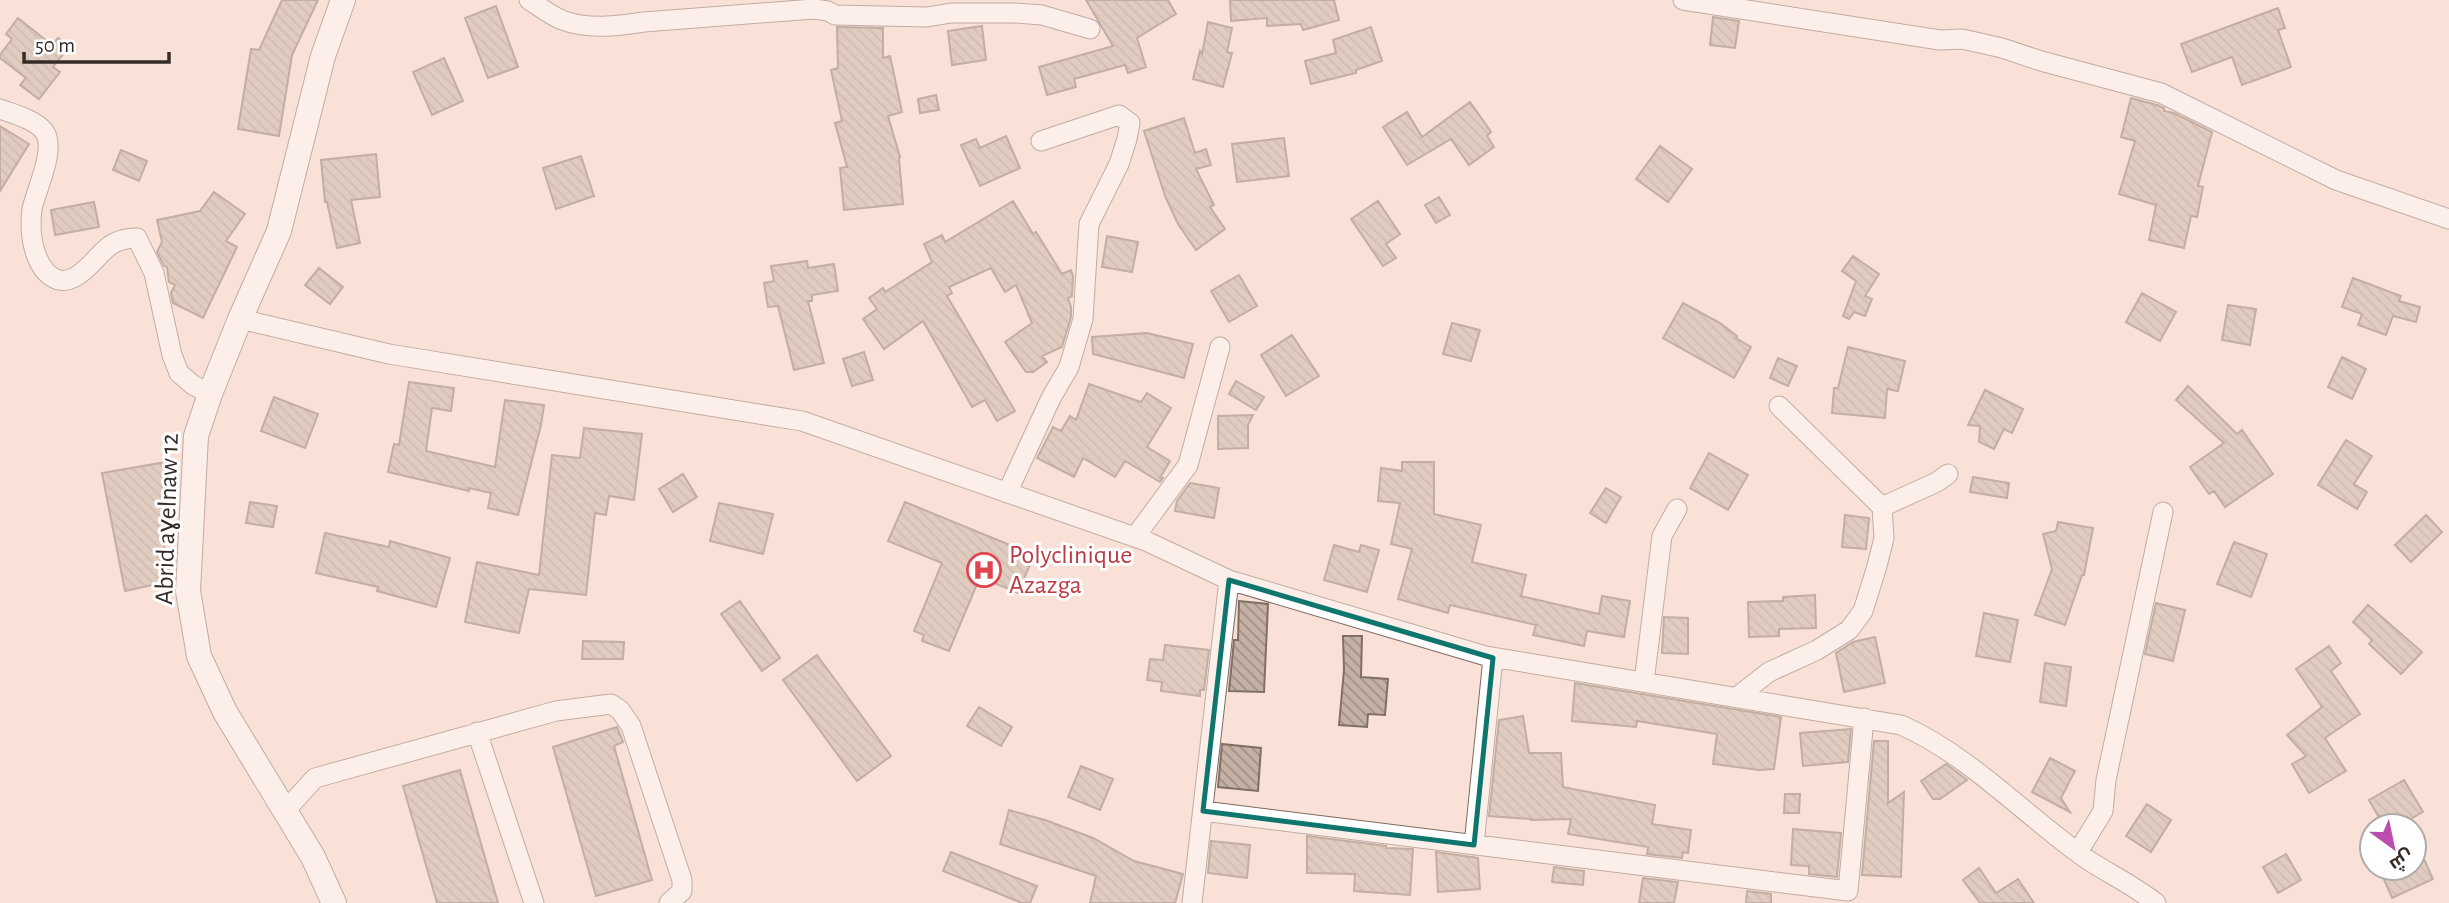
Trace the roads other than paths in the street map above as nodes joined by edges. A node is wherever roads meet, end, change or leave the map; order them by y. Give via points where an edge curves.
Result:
1 (343, 0) edge
2 (529, 0) edge
3 (1682, 0) edge
4 (1090, 29) dead end
5 (0, 109) edge
6 (1041, 141) dead end
7 (2449, 219) edge
8 (240, 319) junction
9 (1220, 347) dead end
10 (210, 394) junction
11 (1779, 406) dead end
12 (1948, 474) dead end
13 (1007, 493) junction
14 (1882, 507) junction
15 (1677, 509) dead end
16 (2163, 512) dead end
17 (1135, 537) junction
18 (1229, 580) junction
19 (1493, 658) junction
20 (1644, 682) junction
21 (1737, 697) junction
22 (1864, 718) junction
23 (477, 732) junction
24 (285, 811) junction
25 (1203, 811) junction
26 (1474, 845) junction
27 (2078, 852) junction
28 (334, 903) edge
29 (534, 903) edge
30 (669, 903) edge
31 (1192, 903) edge
32 (2155, 903) edge

1 - 8 main road, Abrid aɣelnaw 12 via 323,56 279,231
2 - 4 street via 578,25 621,26 814,9 835,15 914,17 1015,13 1042,15
3 - 7 street via 1962,40 2161,93 2336,180
5 - 10 street via 32,122 47,138 47,157 31,222 40,264 59,280 67,279 88,268 107,247 137,238 154,273 179,373
6 - 13 street via 1119,115 1130,123 1119,164 1089,224 1083,319 1069,367
8 - 10 main road, Abrid aɣelnaw 12
8 - 13 street via 389,354 802,421
9 - 17 street via 1188,465
10 - 24 main road, Abrid aɣelnaw 12 via 196,436 188,591 199,656 225,712
11 - 14 street
12 - 14 street
13 - 17 street
14 - 21 street via 1884,538 1877,566 1863,611 1849,630 1769,672
15 - 20 street via 1662,536
16 - 27 street via 2103,811
17 - 18 street
18 - 19 street
18 - 25 street
19 - 20 street
19 - 26 street
20 - 21 street
21 - 22 street
22 - 26 street via 1849,891
22 - 27 street via 1901,725 1938,743
23 - 24 street via 315,778
23 - 29 street
23 - 30 street via 556,711 611,704 620,710 631,726 682,880 682,891
24 - 28 main road, Abrid aɣelnaw 12
25 - 26 street
25 - 31 street
27 - 32 street

